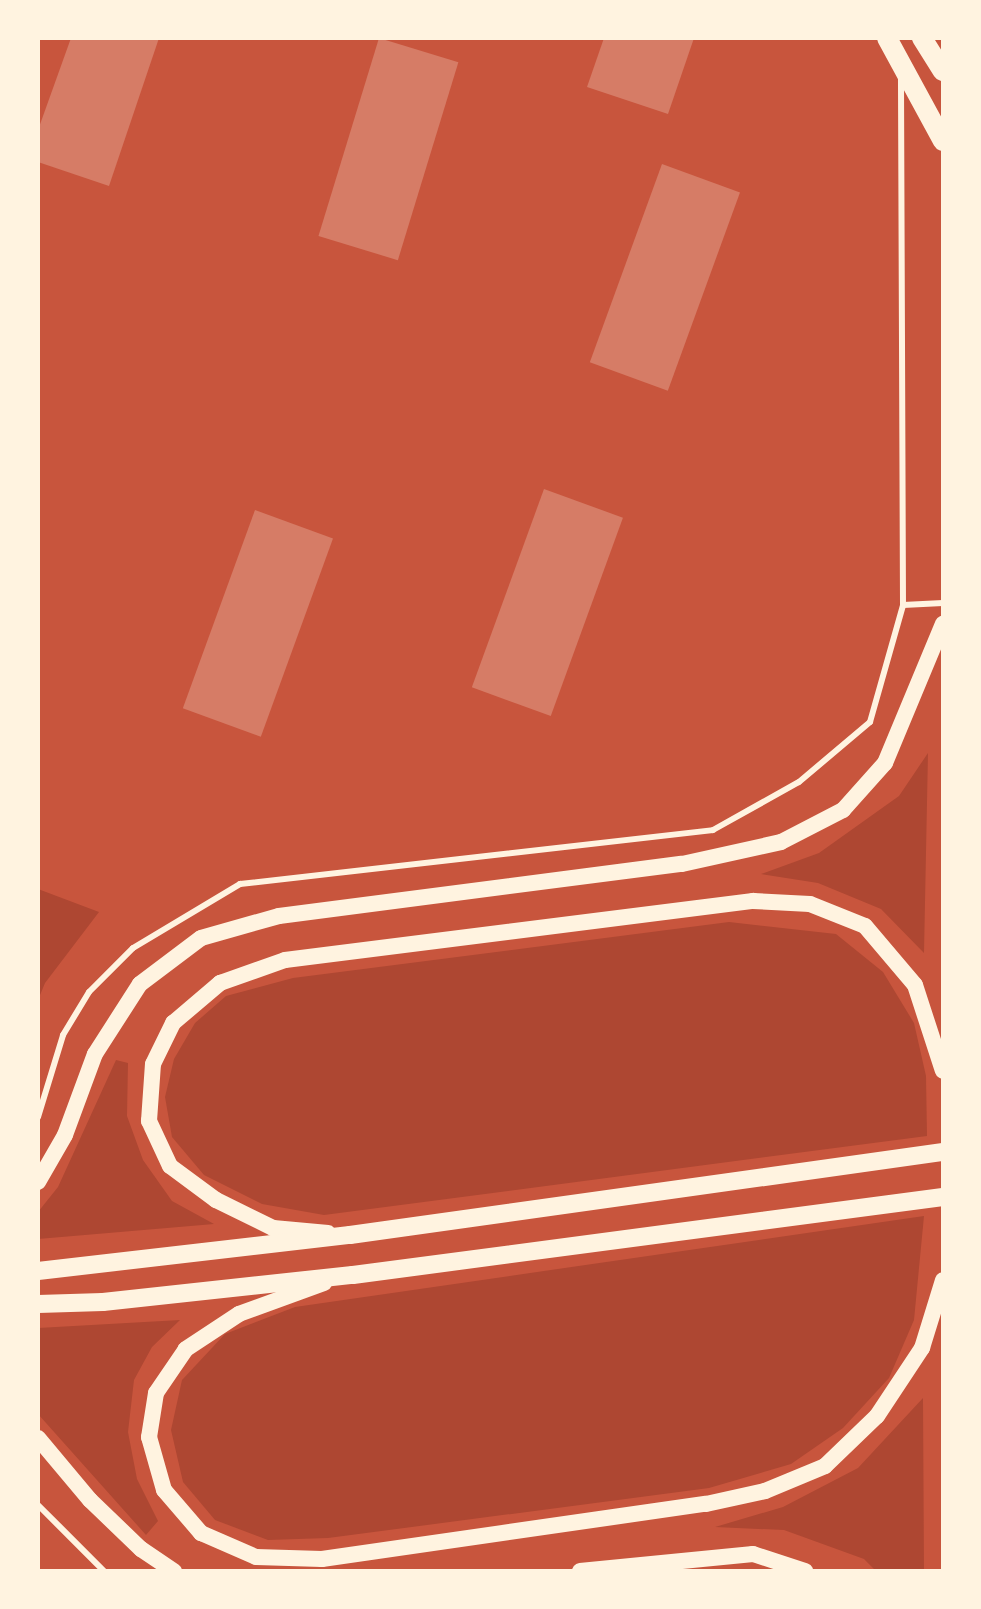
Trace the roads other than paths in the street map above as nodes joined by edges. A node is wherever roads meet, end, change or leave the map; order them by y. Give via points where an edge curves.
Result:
1 (887, 38) edge
2 (901, 38) edge
3 (922, 38) edge
4 (943, 71) edge
5 (943, 141) edge
6 (943, 603) edge
7 (903, 605) junction
8 (943, 624) edge
9 (943, 1071) edge
10 (38, 1117) edge
11 (936, 1153) edge
12 (38, 1182) edge
13 (937, 1198) edge
14 (350, 1235) junction
15 (38, 1271) edge
16 (353, 1275) junction
17 (943, 1280) edge
18 (38, 1304) edge
19 (38, 1438) edge
20 (38, 1505) edge
21 (104, 1571) edge
22 (174, 1571) edge
23 (580, 1571) edge
24 (805, 1571) edge

1 - 5 highway
2 - 7 lane
3 - 4 highway
6 - 7 lane
7 - 10 lane via 870,722 799,782 713,830 240,884 184,914 133,948 89,992 63,1035
8 - 12 main road via 885,763 843,810 781,842 682,864 279,916 201,938 140,984 95,1054 65,1135
9 - 14 main road via 915,985 865,926 810,904 753,901 285,960 220,983 173,1023 153,1064 149,1121 170,1166 216,1200 273,1228
11 - 14 main road
13 - 16 main road
14 - 15 main road
16 - 17 main road via 239,1314 186,1349 156,1393 149,1437 164,1490 201,1533 256,1557 322,1559 765,1491 825,1466 877,1416 922,1348
16 - 18 main road
19 - 22 main road via 101,1510 141,1549
20 - 21 lane
23 - 24 main road via 753,1554

